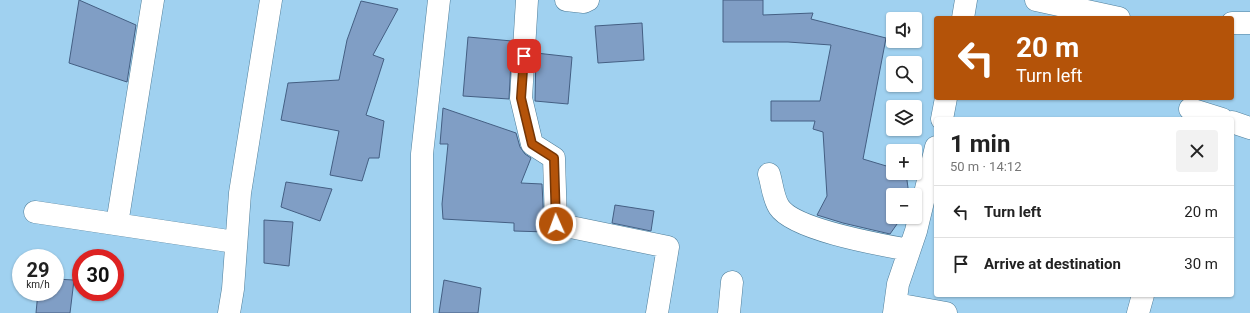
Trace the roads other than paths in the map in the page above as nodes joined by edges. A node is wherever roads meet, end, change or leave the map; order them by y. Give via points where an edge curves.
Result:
1 (153, 0) edge
2 (271, 0) edge
3 (439, 0) edge
4 (527, 0) edge
5 (566, 0) edge
6 (588, 0) edge
7 (966, 0) edge
8 (1036, 0) edge
9 (963, 16) edge
10 (1110, 16) edge
11 (1234, 23) edge
12 (1250, 23) edge
13 (946, 100) edge
14 (1191, 109) edge
15 (942, 117) edge
16 (1216, 117) edge
17 (1234, 123) edge
18 (1250, 128) edge
19 (934, 155) edge
20 (769, 174) dead end
21 (35, 212) dead end
22 (117, 224) junction
23 (235, 242) junction
24 (909, 250) junction
25 (732, 282) dead end
26 (1142, 297) edge
27 (895, 309) edge
28 (229, 313) edge
29 (422, 313) edge
30 (657, 313) edge
31 (729, 313) edge
32 (946, 313) edge
33 (1138, 313) edge

1 - 22 street
2 - 23 street via 242,178
3 - 29 street via 422,154
4 - 30 street via 521,98 532,144 554,158 556,224 668,247
5 - 6 street
7 - 9 street
8 - 10 street
11 - 12 street
13 - 15 street
14 - 16 street
17 - 18 street
19 - 24 street
20 - 24 street via 779,206 794,219 850,239
21 - 22 street
22 - 23 street
23 - 28 street
24 - 27 street via 898,284
25 - 31 street
26 - 33 street
27 - 32 street

